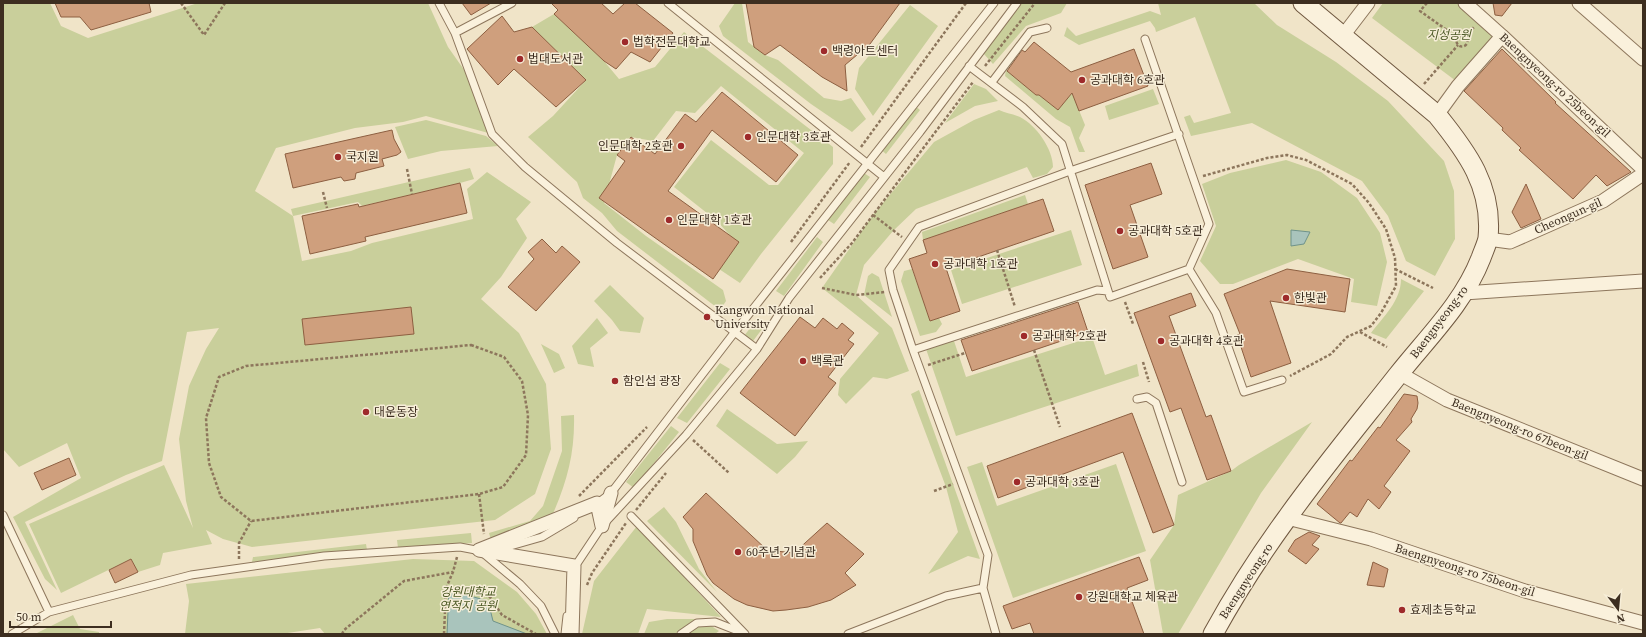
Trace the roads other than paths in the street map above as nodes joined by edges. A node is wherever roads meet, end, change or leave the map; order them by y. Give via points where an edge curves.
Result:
1 (439, 3) edge
2 (512, 3) edge
3 (668, 3) edge
4 (994, 3) edge
5 (1017, 3) edge
6 (1303, 3) edge
7 (1368, 3) edge
8 (1465, 3) edge
9 (1580, 3) edge
10 (1047, 28) dead end
11 (455, 33) junction
12 (1502, 36) junction
13 (1342, 37) junction
14 (1145, 39) dead end
15 (1643, 59) edge
16 (969, 66) junction
17 (992, 82) junction
18 (1437, 115) junction
19 (1179, 134) junction
20 (867, 164) junction
21 (1643, 169) edge
22 (1070, 172) junction
23 (1643, 174) edge
24 (884, 177) junction
25 (1488, 239) junction
26 (1189, 269) junction
27 (1643, 281) edge
28 (1108, 291) junction
29 (1464, 294) junction
30 (734, 333) junction
31 (757, 349) junction
32 (913, 350) junction
33 (1399, 373) junction
34 (1282, 380) dead end
35 (1137, 399) dead end
36 (1643, 479) edge
37 (1182, 482) dead end
38 (611, 492) junction
39 (597, 504) junction
40 (3, 515) edge
41 (631, 516) road end
42 (1287, 518) junction
43 (602, 526) junction
44 (485, 551) junction
45 (574, 566) junction
46 (983, 588) junction
47 (49, 612) junction
48 (1642, 625) edge
49 (12, 634) edge
50 (555, 634) edge
51 (565, 634) edge
52 (572, 634) edge
53 (681, 634) edge
54 (745, 634) edge
55 (848, 634) edge
56 (996, 634) edge
57 (1213, 634) edge

1 - 11 lane
2 - 11 lane
3 - 20 lane
4 - 20 lane
5 - 16 lane
6 - 13 street, Baengnyeong-ro
7 - 13 street
8 - 12 street, Baengnyeong-ro 25beon-gil
9 - 15 street
10 - 17 lane via 1030,32
11 - 30 lane via 492,134 525,166 617,243
12 - 18 street via 1458,86
12 - 21 street, Baengnyeong-ro 25beon-gil
13 - 18 street, Baengnyeong-ro
14 - 19 lane
16 - 17 lane
16 - 24 lane
17 - 22 lane via 1023,106 1062,144
18 - 25 street, Baengnyeong-ro via 1466,152 1480,177 1488,206
19 - 22 lane
19 - 26 lane via 1209,224
20 - 24 lane
20 - 30 lane
22 - 28 lane
22 - 32 lane via 918,227 889,270
23 - 25 street, Cheongun-gil via 1603,201 1510,242
24 - 31 lane via 789,298
25 - 29 street, Baengnyeong-ro
26 - 28 lane via 1110,297
26 - 34 lane via 1216,313 1244,392
27 - 29 street
28 - 32 lane via 1097,290
29 - 33 street, Baengnyeong-ro
30 - 31 lane
30 - 38 lane
31 - 43 lane via 722,394
32 - 46 lane via 988,555
33 - 36 street, Baengnyeong-ro 67beon-gil via 1447,400
33 - 42 street, Baengnyeong-ro
35 - 37 lane via 1147,397 1156,404
38 - 39 lane
38 - 43 lane
39 - 43 street
39 - 44 street
40 - 47 lane
41 - 54 lane
42 - 48 street, Baengnyeong-ro 75beon-gil via 1371,539 1526,591
42 - 57 street, Baengnyeong-ro via 1232,599
43 - 45 lane
44 - 45 street
44 - 47 lane via 460,547 324,556 191,575
44 - 50 lane via 541,606
45 - 51 lane
45 - 52 street
46 - 55 lane via 946,596
46 - 56 lane
47 - 49 lane
53 - 54 lane via 697,623 714,622

